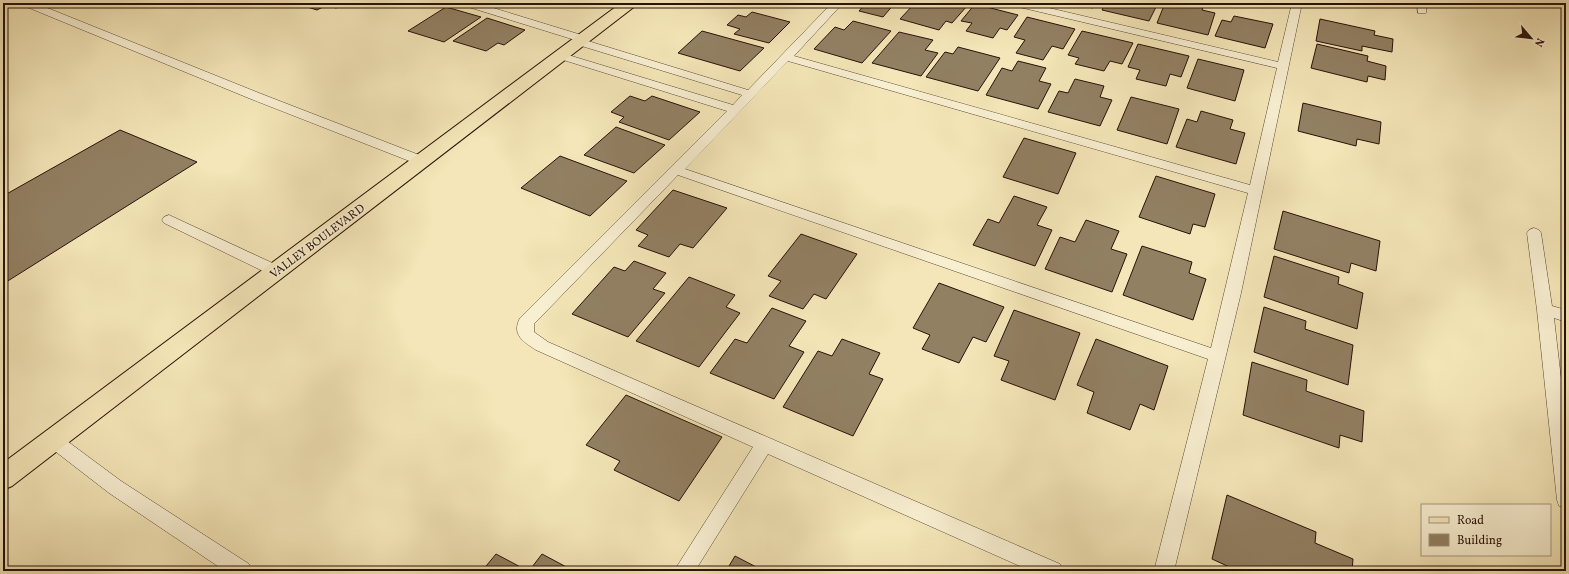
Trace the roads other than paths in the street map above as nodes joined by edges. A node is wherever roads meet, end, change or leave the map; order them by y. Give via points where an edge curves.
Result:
1 (26, 3) edge
2 (466, 3) edge
3 (631, 3) edge
4 (838, 3) edge
5 (1015, 3) edge
6 (1297, 3) edge
7 (582, 40) junction
8 (561, 56) junction
9 (786, 57) junction
10 (1283, 66) junction
11 (750, 94) junction
12 (735, 110) junction
13 (422, 161) junction
14 (676, 170) junction
15 (1255, 190) junction
16 (169, 220) dead end
17 (1534, 233) dead end
18 (276, 272) junction
19 (1545, 310) junction
20 (1566, 316) edge
21 (1217, 356) junction
22 (53, 440) junction
23 (765, 444) junction
24 (3, 478) edge
25 (1566, 500) edge
26 (242, 571) edge
27 (684, 571) edge
28 (1053, 571) edge
29 (1164, 571) edge

1 - 13 lane
2 - 7 lane
3 - 7 main road, VALLEY BOULEVARD
4 - 9 lane
5 - 10 lane
6 - 10 lane
7 - 8 main road, VALLEY BOULEVARD
7 - 11 lane
8 - 12 lane
8 - 13 main road, VALLEY BOULEVARD
9 - 11 lane
9 - 15 lane
10 - 15 lane
11 - 12 lane
12 - 14 lane
13 - 18 main road, VALLEY BOULEVARD
14 - 21 lane
14 - 23 lane via 526,322 526,335 542,346
15 - 21 lane
16 - 18 lane
17 - 19 lane
18 - 22 main road, VALLEY BOULEVARD
19 - 20 lane
19 - 25 lane
21 - 29 lane
22 - 24 main road, VALLEY BOULEVARD
22 - 26 lane via 115,487
23 - 27 lane
23 - 28 lane

